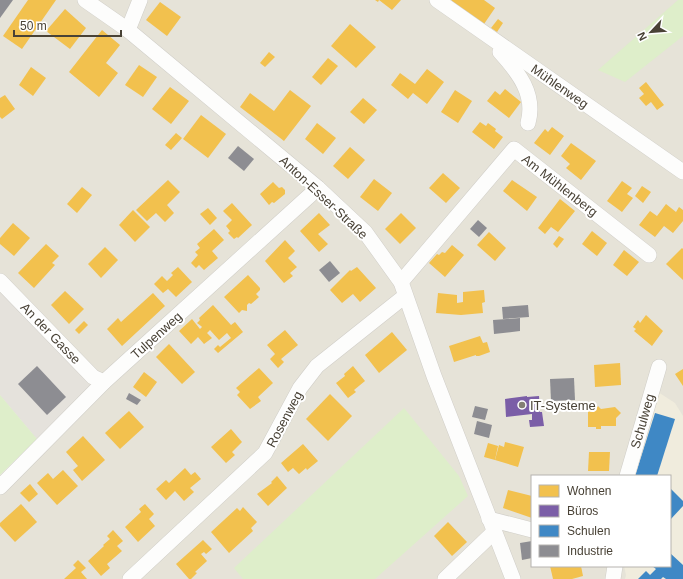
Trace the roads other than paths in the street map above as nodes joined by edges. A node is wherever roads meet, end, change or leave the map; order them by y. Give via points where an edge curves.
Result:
1 (85, 0) edge
2 (140, 0) edge
3 (437, 0) edge
4 (128, 30) junction
5 (494, 40) junction
6 (528, 123) dead end
7 (683, 172) edge
8 (318, 188) junction
9 (649, 255) dead end
10 (0, 281) edge
11 (403, 289) junction
12 (659, 367) dead end
13 (104, 382) junction
14 (627, 475) edge
15 (0, 487) edge
16 (492, 526) junction
17 (531, 530) edge
18 (615, 567) edge
19 (130, 579) edge
20 (445, 579) edge
21 (513, 579) edge
22 (613, 579) edge

1 - 4 street, Anton-Esser-Straße
2 - 4 street
3 - 5 street, Mühlenweg
4 - 8 street, Anton-Esser-Straße
5 - 6 street via 498,50 520,76 526,88 530,98
5 - 7 street, Mühlenweg
8 - 11 street, Anton-Esser-Straße via 365,232
8 - 13 street, Tulpenweg
9 - 11 street, Am Mühlenberg via 514,149
10 - 13 street, An der Gasse via 93,377
11 - 16 street, Anton-Esser-Straße
11 - 19 street, Rosenweg via 317,366 300,388 265,453
12 - 14 street, Schulweg
13 - 15 street, Tulpenweg
16 - 17 street
16 - 20 street
16 - 21 street, Anton-Esser-Straße
18 - 22 street

